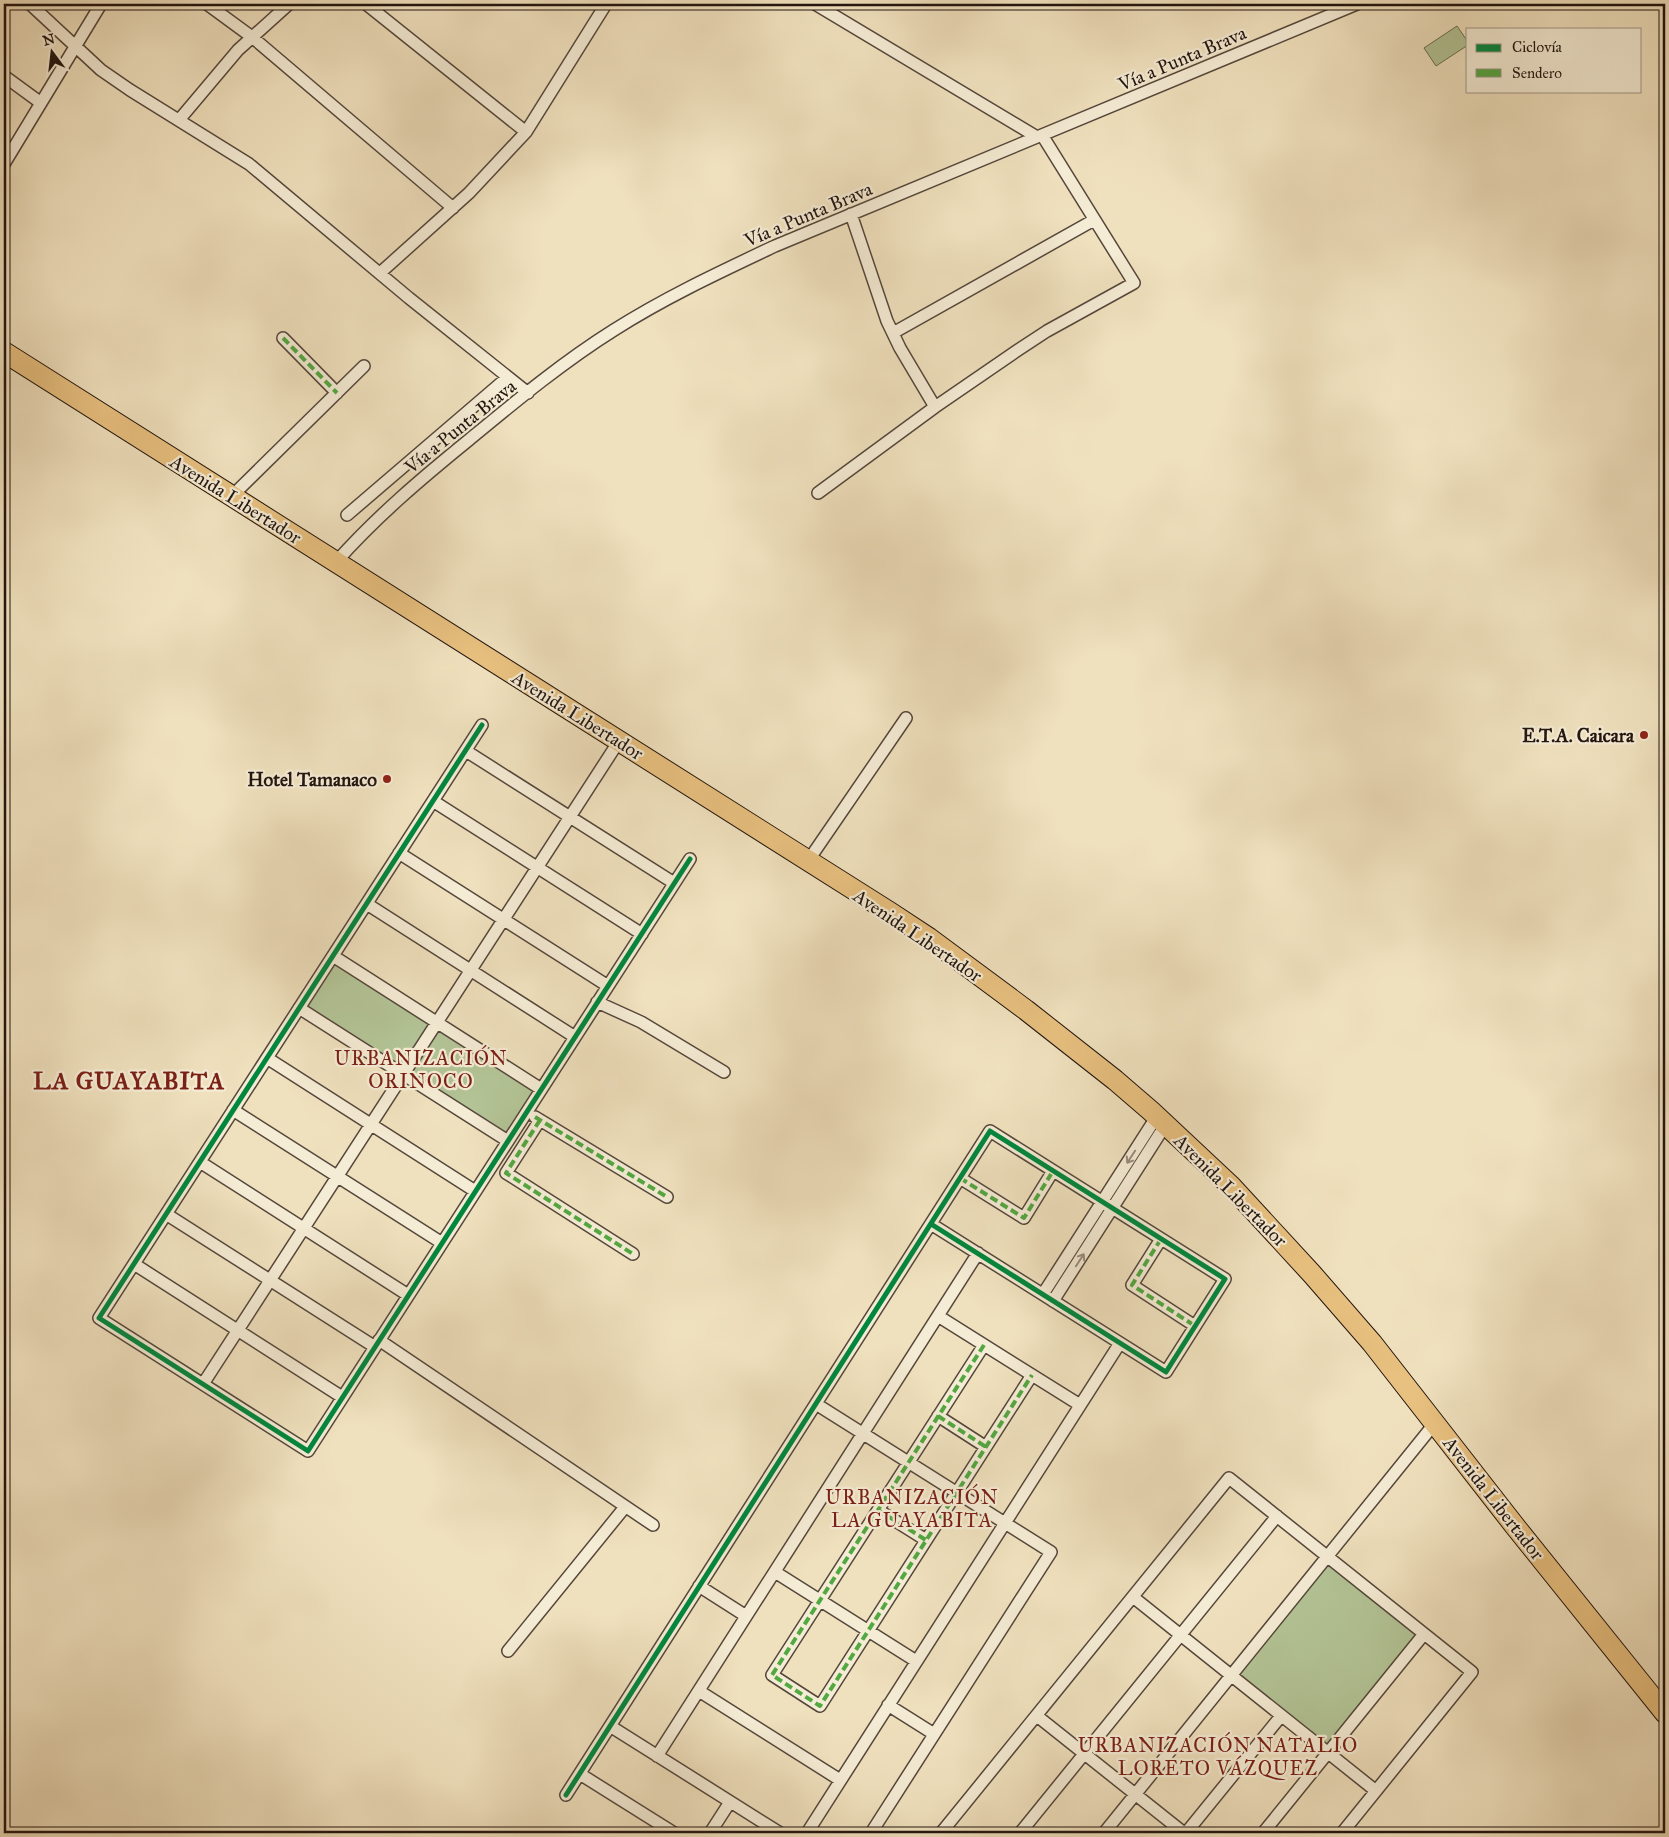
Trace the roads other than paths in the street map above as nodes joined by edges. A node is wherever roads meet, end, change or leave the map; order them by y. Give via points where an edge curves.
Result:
1 (30, 4) edge
2 (101, 4) edge
3 (207, 4) edge
4 (289, 4) edge
5 (366, 4) edge
6 (606, 4) edge
7 (815, 4) edge
8 (1357, 4) edge
9 (252, 37) junction
10 (75, 46) junction
11 (4, 76) edge
12 (41, 103) junction
13 (178, 120) junction
14 (526, 132) junction
15 (1040, 136) junction
16 (4, 164) edge
17 (453, 208) junction
18 (851, 214) junction
19 (1094, 220) junction
20 (380, 273) junction
21 (892, 332) junction
22 (283, 338) dead end
23 (4, 352) edge
24 (364, 366) dead end
25 (508, 377) junction
26 (337, 393) junction
27 (528, 393) junction
28 (935, 407) junction
29 (818, 492) dead end
30 (232, 496) junction
31 (347, 515) dead end
32 (336, 562) junction
33 (906, 718) dead end
34 (482, 725) dead end
35 (619, 741) junction
36 (466, 750) junction
37 (433, 801) junction
38 (570, 817) junction
39 (399, 853) junction
40 (690, 859) dead end
41 (808, 861) junction
42 (538, 867) junction
43 (674, 883) junction
44 (366, 904) junction
45 (504, 919) junction
46 (642, 934) junction
47 (332, 956) junction
48 (471, 970) junction
49 (608, 986) junction
50 (597, 1002) junction
51 (300, 1008) junction
52 (437, 1023) junction
53 (575, 1036) junction
54 (267, 1058) junction
55 (724, 1072) dead end
56 (404, 1074) junction
57 (541, 1089) junction
58 (233, 1110) junction
59 (527, 1112) junction
60 (540, 1120) junction
61 (1162, 1120) junction
62 (371, 1125) junction
63 (508, 1140) junction
64 (200, 1162) junction
65 (1053, 1171) junction
66 (337, 1177) junction
67 (960, 1178) junction
68 (476, 1191) junction
69 (667, 1197) dead end
70 (1107, 1205) junction
71 (166, 1214) junction
72 (931, 1224) junction
73 (304, 1229) junction
74 (1161, 1239) junction
75 (442, 1243) junction
76 (633, 1254) dead end
77 (978, 1254) junction
78 (134, 1264) junction
79 (271, 1280) junction
80 (408, 1295) junction
81 (1048, 1298) junction
82 (938, 1316) junction
83 (1195, 1326) junction
84 (238, 1331) junction
85 (1120, 1343) junction
86 (377, 1344) junction
87 (984, 1345) junction
88 (1032, 1375) junction
89 (204, 1384) junction
90 (342, 1397) junction
91 (816, 1404) junction
92 (1080, 1405) junction
93 (938, 1416) junction
94 (1435, 1422) junction
95 (863, 1434) junction
96 (986, 1447) junction
97 (908, 1462) junction
98 (957, 1493) junction
99 (625, 1507) junction
100 (878, 1510) junction
101 (1277, 1516) junction
102 (1005, 1523) junction
103 (652, 1526) dead end
104 (926, 1540) junction
105 (1328, 1557) junction
106 (775, 1572) junction
107 (699, 1586) junction
108 (1133, 1597) junction
109 (820, 1601) junction
110 (746, 1616) junction
111 (868, 1631) junction
112 (1424, 1634) junction
113 (1180, 1635) junction
114 (508, 1651) dead end
115 (916, 1661) junction
116 (1231, 1676) junction
117 (699, 1691) junction
118 (888, 1706) junction
119 (1665, 1712) edge
120 (1036, 1716) junction
121 (1281, 1716) junction
122 (610, 1726) junction
123 (934, 1734) junction
124 (1328, 1753) junction
125 (1084, 1754) junction
126 (657, 1756) junction
127 (580, 1774) junction
128 (840, 1780) junction
129 (1376, 1791) junction
130 (1135, 1794) junction
131 (566, 1795) dead end
132 (730, 1802) junction
133 (674, 1833) edge
134 (710, 1833) edge
135 (780, 1833) edge
136 (806, 1833) edge
137 (871, 1833) edge
138 (941, 1833) edge
139 (1020, 1833) edge
140 (1104, 1833) edge
141 (1185, 1833) edge
142 (1263, 1833) edge
143 (1342, 1833) edge

1 - 10 street
2 - 10 street
3 - 9 street
4 - 9 street
5 - 14 street
6 - 14 street
7 - 15 street
8 - 15 street, Vía a Punta Brava
9 - 13 street
9 - 17 street
10 - 12 street
10 - 13 street via 101,70
11 - 12 street
12 - 16 street
13 - 20 street via 249,164
14 - 17 street
15 - 18 street, Vía a Punta Brava
15 - 19 street
17 - 20 street
18 - 21 street
18 - 27 street, Vía a Punta Brava via 705,278 668,298 588,347
19 - 21 street
19 - 28 street via 1134,283 1047,331
20 - 25 street
21 - 28 street
22 - 26 street
23 - 30 highway, Avenida Libertador
24 - 26 street
25 - 27 street
25 - 31 street
26 - 30 street
27 - 32 street, Vía a Punta Brava via 378,517
28 - 29 street
30 - 32 highway, Avenida Libertador
32 - 35 highway, Avenida Libertador
33 - 41 street
34 - 36 street
35 - 38 street
35 - 41 highway, Avenida Libertador
36 - 37 street
36 - 38 street
37 - 39 street
37 - 42 street
38 - 42 street
38 - 43 street
39 - 44 street
39 - 45 street
40 - 43 street
41 - 61 highway, Avenida Libertador via 929,938 1026,1010
42 - 45 street
42 - 46 street
43 - 46 street
44 - 47 street
44 - 48 street
45 - 48 street
45 - 49 street
46 - 49 street
47 - 51 street
47 - 52 street
48 - 52 street
48 - 53 street
49 - 50 street
50 - 53 street
50 - 55 street via 641,1022
51 - 54 street
51 - 56 street
52 - 56 street
52 - 57 street
53 - 57 street
54 - 58 street
54 - 62 street
56 - 62 street
56 - 63 street
57 - 59 street
58 - 64 street
58 - 66 street
59 - 60 street
59 - 63 street
60 - 69 street
60 - 76 street via 506,1173
61 - 70 street
61 - 94 highway, Avenida Libertador via 1231,1186 1312,1274
62 - 66 street
62 - 68 street
63 - 68 street
64 - 71 street
64 - 73 street
65 - 67 street via 990,1132
65 - 67 street via 1024,1218
65 - 70 street
66 - 73 street
66 - 75 street
67 - 72 street
68 - 75 street
70 - 74 street
70 - 81 street
71 - 78 street
71 - 79 street
72 - 77 street
72 - 91 street
73 - 79 street
73 - 80 street
74 - 83 street via 1132,1286
74 - 83 street via 1225,1279
75 - 80 street
77 - 81 street
77 - 82 street
78 - 84 street
78 - 89 street via 99,1318
79 - 84 street
79 - 86 street
80 - 86 street
81 - 85 street
82 - 87 street
82 - 95 street
83 - 85 street via 1166,1372
84 - 89 street
84 - 90 street
85 - 92 street
86 - 90 street
86 - 99 street
87 - 88 street
87 - 93 street
88 - 92 street
88 - 96 street
89 - 90 street via 308,1451
91 - 95 street
91 - 107 street
92 - 102 street
93 - 96 street
93 - 97 street
94 - 105 street
94 - 119 highway, Avenida Libertador
95 - 97 street
95 - 106 street
96 - 98 street
97 - 98 street
97 - 100 street
98 - 102 street
98 - 104 street
99 - 103 street
99 - 114 street
100 - 104 street
100 - 109 street
101 - 105 street
101 - 108 street via 1229,1478
101 - 113 street
102 - 115 street
102 - 123 street via 1051,1552
104 - 111 street
105 - 112 street
105 - 116 street
106 - 109 street
106 - 110 street
107 - 110 street
107 - 122 street
108 - 113 street
108 - 120 street
109 - 111 street
109 - 111 street via 772,1675 804,1696 820,1706
110 - 117 street
111 - 115 street
112 - 124 street
112 - 129 street via 1472,1672
113 - 116 street
113 - 125 street
115 - 118 street
116 - 121 street
116 - 130 street
117 - 126 street
117 - 128 street
118 - 123 street
118 - 128 street
120 - 125 street
120 - 138 street
121 - 124 street
121 - 141 street
122 - 126 street
122 - 127 street
123 - 137 street
124 - 129 street
124 - 142 street
125 - 130 street
125 - 139 street
126 - 132 street
127 - 131 street
127 - 133 street
128 - 136 street
129 - 143 street
130 - 140 street
130 - 141 street
132 - 134 street
132 - 135 street

